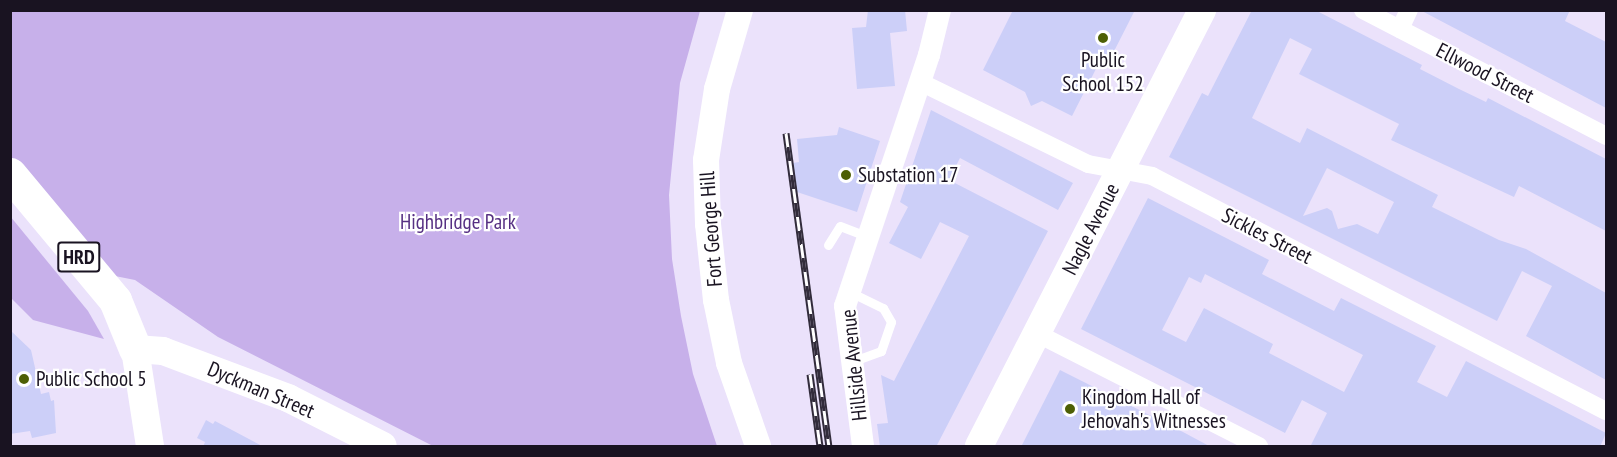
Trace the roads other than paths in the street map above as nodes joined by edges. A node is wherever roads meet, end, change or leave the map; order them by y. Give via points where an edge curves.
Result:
1 (740, 10) edge
2 (940, 10) edge
3 (1202, 10) edge
4 (1363, 10) edge
5 (1409, 10) edge
6 (1400, 29) junction
7 (920, 82) junction
8 (1606, 136) edge
9 (1120, 172) junction
10 (10, 174) edge
11 (10, 204) edge
12 (868, 237) junction
13 (828, 245) dead end
14 (850, 292) junction
15 (1038, 334) junction
16 (135, 349) junction
17 (852, 362) junction
18 (1606, 411) edge
19 (150, 447) edge
20 (383, 447) edge
21 (758, 447) edge
22 (863, 447) edge
23 (979, 447) edge
24 (1259, 447) edge

1 - 21 main road, Fort George Hill via 717,89 706,160 708,224 716,300 729,363
2 - 7 street, Hillside Avenue
3 - 9 main road, Nagle Avenue
4 - 6 street, Ellwood Street
5 - 6 street
6 - 8 street, Ellwood Street
7 - 9 street, Sickles Street via 1088,164
7 - 12 street, Hillside Avenue
9 - 15 main road, Nagle Avenue
9 - 18 street, Sickles Street via 1152,176
10 - 16 highway, HRD via 115,300
11 - 16 highway, HRD via 99,313
12 - 13 lane via 840,226
12 - 14 street, Hillside Avenue
14 - 17 street, Hillside Avenue via 845,315
14 - 17 lane via 883,308 891,322 881,351
15 - 23 main road, Nagle Avenue
15 - 24 street
16 - 19 main road
16 - 20 main road, Dyckman Street via 163,351 288,398
17 - 22 street, Hillside Avenue

